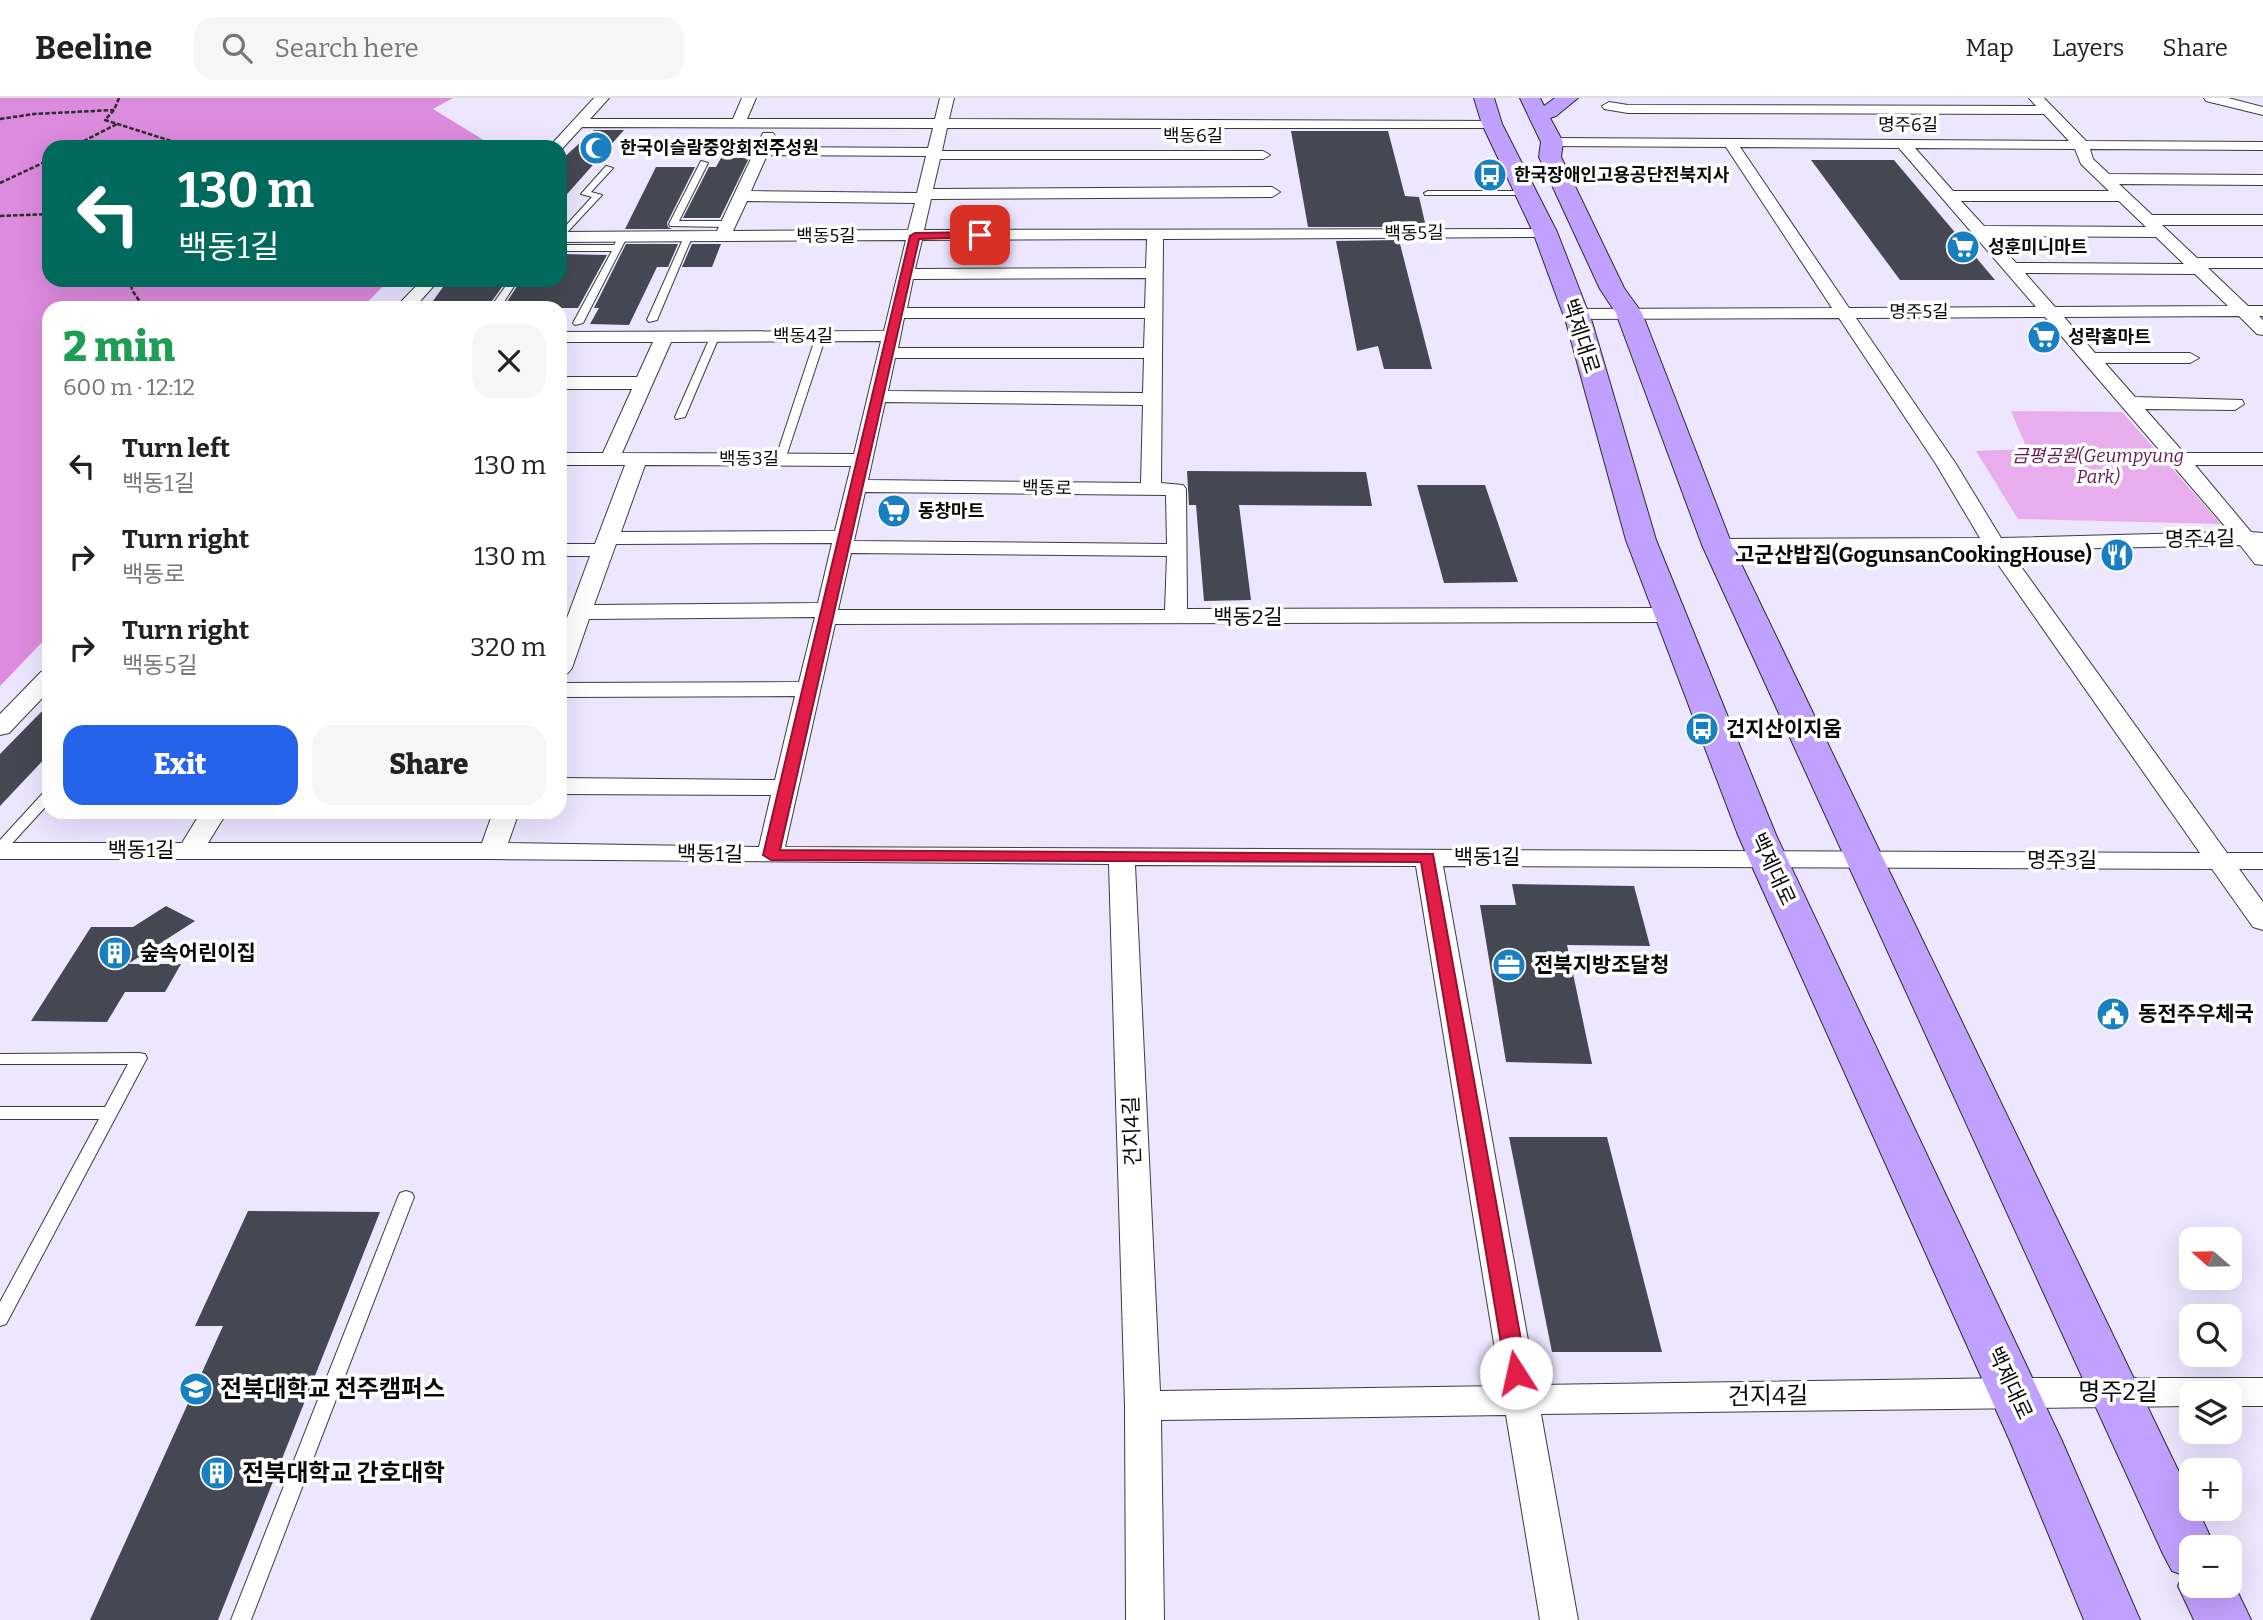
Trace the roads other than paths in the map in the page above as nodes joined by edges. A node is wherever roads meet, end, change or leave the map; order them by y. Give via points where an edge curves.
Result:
1 (602, 98) edge
2 (750, 98) edge
3 (947, 98) edge
4 (1462, 98) edge
5 (2036, 98) edge
6 (2211, 98) edge
7 (1609, 106) dead end
8 (1487, 108) edge
9 (1922, 109) junction
10 (2049, 110) junction
11 (1839, 111) junction
12 (2263, 111) edge
13 (737, 122) junction
14 (579, 123) junction
15 (774, 123) junction
16 (941, 123) junction
17 (1544, 125) edge
18 (1090, 139) junction
19 (563, 140) edge
20 (1730, 143) junction
21 (1865, 144) junction
22 (1903, 144) junction
23 (1952, 144) junction
24 (2081, 144) junction
25 (2244, 146) junction
26 (2263, 146) edge
27 (761, 151) junction
28 (934, 154) junction
29 (1918, 162) junction
30 (1944, 162) dead end
31 (2263, 162) edge
32 (704, 163) dead end
33 (609, 168) dead end
34 (1266, 168) junction
35 (2104, 179) junction
36 (2263, 180) edge
37 (1526, 192) junction
38 (1428, 193) dead end
39 (1947, 195) junction
40 (741, 196) junction
41 (924, 196) junction
42 (2122, 196) junction
43 (1091, 213) junction
44 (2148, 220) junction
45 (2263, 220) edge
46 (567, 229) edge
47 (726, 230) junction
48 (1978, 231) junction
49 (1545, 232) junction
50 (2160, 232) junction
51 (1282, 234) junction
52 (1155, 235) junction
53 (915, 236) junction
54 (688, 237) junction
55 (567, 238) edge
56 (620, 242) junction
57 (567, 247) edge
58 (2263, 263) edge
59 (2196, 266) junction
60 (2009, 268) junction
61 (1155, 273) junction
62 (906, 274) junction
63 (424, 287) edge
64 (411, 301) edge
65 (2047, 311) junction
66 (2243, 311) junction
67 (2263, 311) edge
68 (1844, 312) junction
69 (897, 313) junction
70 (1154, 313) junction
71 (1629, 313) junction
72 (1576, 314) junction
73 (652, 320) dead end
74 (578, 323) dead end
75 (2263, 330) edge
76 (821, 336) junction
77 (567, 337) edge
78 (664, 337) junction
79 (714, 337) junction
80 (889, 344) junction
81 (1153, 353) junction
82 (2089, 358) junction
83 (2190, 358) dead end
84 (567, 383) edge
85 (643, 383) junction
86 (877, 396) junction
87 (1153, 399) junction
88 (2129, 403) junction
89 (2235, 404) dead end
90 (680, 416) dead end
91 (2179, 458) junction
92 (2263, 458) edge
93 (567, 459) edge
94 (610, 459) junction
95 (637, 459) junction
96 (780, 460) junction
97 (862, 460) junction
98 (856, 486) junction
99 (1151, 489) junction
100 (2255, 538) edge
101 (843, 542) junction
102 (1996, 544) junction
103 (1717, 545) junction
104 (567, 550) edge
105 (1178, 550) junction
106 (602, 553) junction
107 (2263, 559) edge
108 (826, 614) junction
109 (1670, 615) junction
110 (1176, 618) junction
111 (573, 620) edge
112 (567, 642) edge
113 (42, 684) edge
114 (809, 689) junction
115 (567, 690) edge
116 (0, 729) edge
117 (567, 786) edge
118 (786, 788) junction
119 (42, 803) edge
120 (210, 819) edge
121 (503, 819) edge
122 (0, 849) edge
123 (191, 850) junction
124 (492, 851) junction
125 (771, 855) junction
126 (1122, 856) junction
127 (1428, 857) junction
128 (1768, 857) junction
129 (1862, 858) junction
130 (2217, 860) junction
131 (2263, 861) edge
132 (2263, 922) edge
133 (0, 1059) edge
134 (0, 1113) edge
135 (110, 1113) junction
136 (406, 1197) dead end
137 (0, 1319) edge
138 (2014, 1392) junction
139 (2113, 1392) junction
140 (2263, 1392) edge
141 (1521, 1400) junction
142 (1143, 1406) junction
143 (2182, 1535) edge
144 (2212, 1598) edge
145 (1557, 1605) edge
146 (241, 1620) edge
147 (1145, 1620) edge
148 (2112, 1620) edge
149 (2223, 1620) edge

1 - 14 street
2 - 13 street
3 - 16 street
4 - 8 street
5 - 10 street
6 - 12 street
7 - 11 street
8 - 34 street, 백동6길
8 - 37 street, 백제대로
9 - 10 street
9 - 11 street
9 - 23 street
10 - 24 street
11 - 21 street
13 - 14 street, 백동6길
13 - 15 street, 백동6길
14 - 19 street
15 - 16 street, 백동6길
15 - 27 street
16 - 18 street, 백동6길
16 - 28 street
17 - 20 street, 명주6길
17 - 71 street, 백제대로 via 1612,289
18 - 28 street
18 - 34 street, 백동6길
18 - 34 street, 백동6길
18 - 43 street
20 - 21 street, 명주6길
20 - 68 street
21 - 22 street, 명주6길
22 - 23 street, 명주6길
22 - 29 street
23 - 24 street, 명주6길
24 - 25 street, 명주6길
24 - 35 street via 2079,161
25 - 26 street, 명주6길
25 - 31 street
27 - 28 street
27 - 40 street
28 - 41 street
29 - 30 street
29 - 39 street
32 - 47 lane via 673,224
33 - 46 lane via 585,194 598,195
34 - 43 street
34 - 51 street
35 - 36 street
35 - 42 street
37 - 38 lane
37 - 49 street, 백제대로
39 - 42 street
39 - 48 street
40 - 41 street
40 - 47 street
41 - 43 street
41 - 53 street
42 - 44 street
43 - 52 street, 백동5길
43 - 53 street, 백동5길
44 - 45 street
44 - 50 street
47 - 53 street, 백동5길
47 - 54 street, 백동5길
48 - 50 street
48 - 60 street
49 - 51 street, 백동5길
49 - 72 street, 백제대로
50 - 59 street
51 - 52 street, 백동5길
52 - 61 street
53 - 62 street
54 - 56 street, 백동5길
54 - 73 lane
55 - 56 street, 백동5길
56 - 57 lane
56 - 74 lane
58 - 59 street
59 - 60 street
59 - 66 street
60 - 65 street
61 - 62 street
61 - 70 street
62 - 69 street
63 - 64 street
65 - 66 street, 명주5길
65 - 68 street, 명주5길
65 - 82 street
66 - 67 street, 명주5길
66 - 75 street
68 - 71 street, 명주5길
68 - 102 street
69 - 70 street
69 - 80 street
70 - 81 street
71 - 72 street, 명주5길
71 - 103 street, 백제대로
72 - 109 street, 백제대로 via 1641,540
76 - 79 street, 백동4길
76 - 80 street, 백동4길
76 - 96 lane
77 - 78 street, 백동4길
78 - 79 street, 백동4길
78 - 85 street
79 - 90 lane
80 - 81 street
80 - 86 street
81 - 87 street
82 - 83 street
82 - 88 street
84 - 85 street
85 - 94 street
86 - 87 street
86 - 97 street
87 - 99 street
88 - 89 street
88 - 91 street
91 - 92 street
91 - 100 street
93 - 94 street, 백동3길
94 - 95 street, 백동3길
95 - 96 street, 백동3길
95 - 106 street
96 - 97 street, 백동3길
97 - 98 street
98 - 99 street, 백동로
98 - 101 street
99 - 105 street, 백동로 via 1176,489
100 - 102 street, 명주4길
100 - 107 street
101 - 105 street
101 - 106 street
101 - 108 street
102 - 103 street, 명주4길
102 - 130 street
103 - 129 street, 백제대로
104 - 106 street
105 - 110 street, 백동로
106 - 111 street
108 - 110 street, 백동2길
108 - 111 street
108 - 114 street
109 - 110 street, 백동2길
109 - 128 street, 백제대로
111 - 112 street
113 - 116 street
114 - 115 street
114 - 118 street
117 - 118 street
118 - 125 street
119 - 122 lane
120 - 123 street
121 - 124 street
122 - 123 street, 백동1길
123 - 124 street, 백동1길
124 - 125 street, 백동1길
125 - 126 street, 백동1길
126 - 127 street, 백동1길
126 - 142 street, 건지4길
127 - 128 street, 백동1길
127 - 141 street
128 - 129 street, 백동1길
128 - 138 street, 백제대로
129 - 130 street, 명주3길
129 - 139 street, 백제대로
130 - 131 street, 명주3길
130 - 132 street
133 - 135 lane via 139,1058
134 - 135 lane
135 - 137 lane
136 - 146 lane
138 - 139 street, 명주2길
138 - 141 street, 건지4길
138 - 148 street, 백제대로
139 - 140 street, 명주2길
139 - 143 street, 백제대로
141 - 142 street, 건지4길
141 - 145 street
142 - 147 street, 건지4길
144 - 149 street

